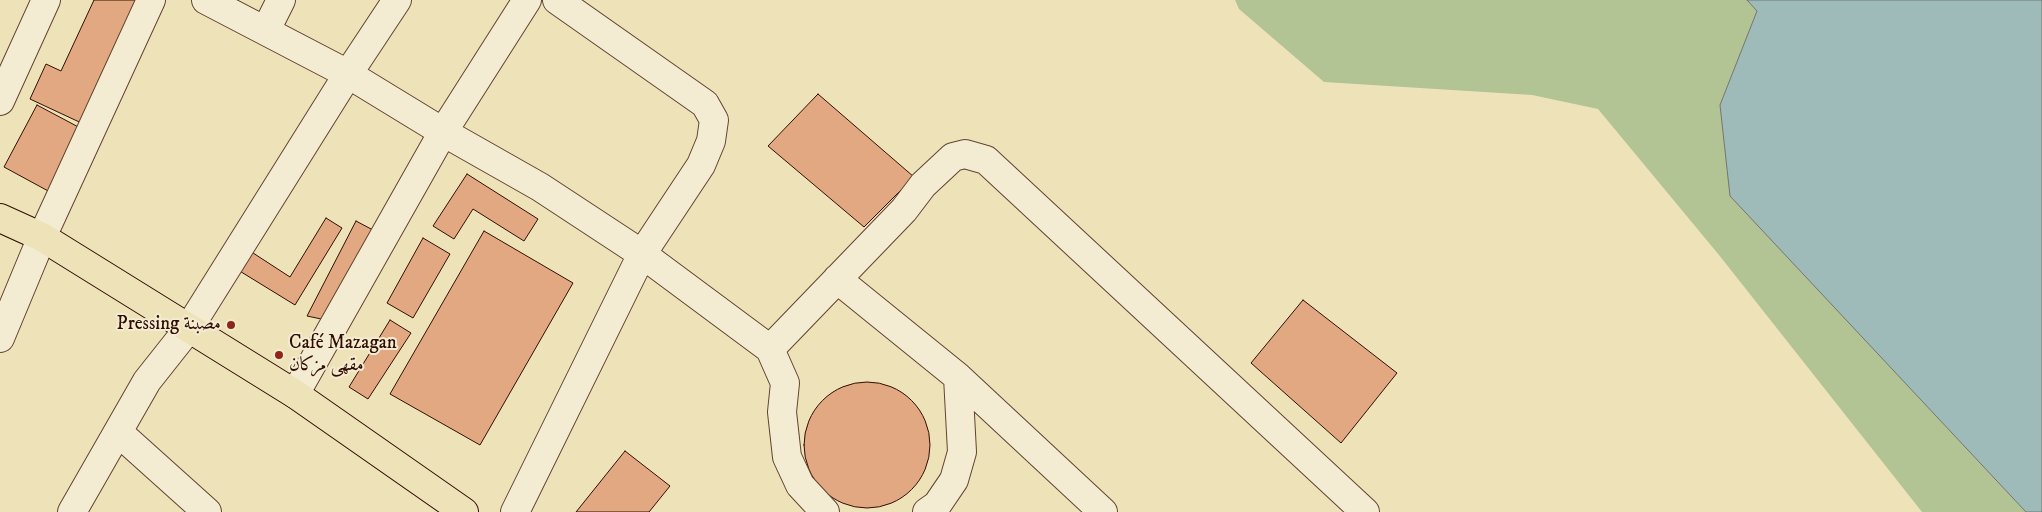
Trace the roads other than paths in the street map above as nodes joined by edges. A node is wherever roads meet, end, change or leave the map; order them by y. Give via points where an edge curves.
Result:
1 (46, 0) edge
2 (151, 0) edge
3 (206, 0) edge
4 (281, 0) edge
5 (397, 0) edge
6 (527, 0) edge
7 (557, 0) edge
8 (266, 30) junction
9 (348, 74) junction
10 (0, 101) edge
11 (443, 132) junction
12 (0, 218) edge
13 (42, 237) junction
14 (642, 254) junction
15 (837, 279) junction
16 (189, 328) junction
17 (0, 338) edge
18 (770, 349) junction
19 (958, 377) junction
20 (295, 394) junction
21 (118, 432) junction
22 (72, 512) edge
23 (207, 512) edge
24 (464, 512) edge
25 (515, 512) edge
26 (825, 512) edge
27 (927, 512) edge
28 (1103, 512) edge
29 (1365, 512) edge

1 - 10 street
2 - 13 street
3 - 8 street
4 - 8 street
5 - 9 street
6 - 11 street
7 - 14 street via 705,104 714,120 711,141 701,165
8 - 9 street
9 - 11 street
9 - 16 street
11 - 14 street via 540,187
11 - 20 street
12 - 13 main road
13 - 16 main road
13 - 17 street
14 - 18 street
14 - 25 street
15 - 18 street
15 - 19 street
15 - 29 street via 940,168 954,157 965,154 986,160
16 - 20 main road
16 - 21 street via 148,381
18 - 26 street via 784,383 782,412 787,457 800,486
19 - 27 street via 962,452 954,480 937,505
19 - 28 street
20 - 24 main road
21 - 22 street
21 - 23 street

